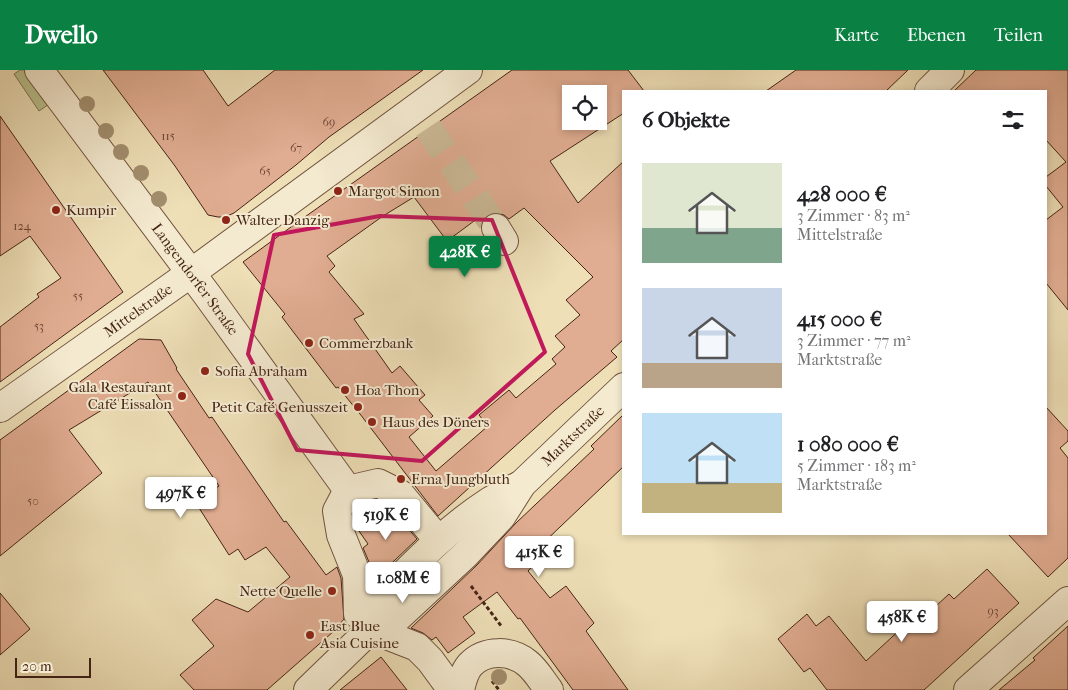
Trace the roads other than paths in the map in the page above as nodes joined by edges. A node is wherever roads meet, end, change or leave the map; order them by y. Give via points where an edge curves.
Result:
1 (39, 70) edge
2 (468, 70) edge
3 (950, 70) edge
4 (930, 90) edge
5 (191, 273) junction
6 (622, 389) edge
7 (0, 408) edge
8 (348, 490) junction
9 (434, 535) dead end
10 (1068, 601) edge
11 (364, 621) junction
12 (308, 690) edge
13 (452, 690) edge
14 (460, 690) edge
15 (549, 690) edge
16 (968, 690) edge

1 - 5 street, Langendorfer Straße
2 - 5 street, Mittelstraße
3 - 4 street
5 - 7 street, Mittelstraße
5 - 8 street, Langendorfer Straße
6 - 11 street, Marktstraße via 522,484 501,518 397,618
8 - 9 street via 378,482 400,494
8 - 11 street via 337,511 341,536 357,575
10 - 16 street
11 - 12 street, Marktstraße
11 - 13 street via 417,647
14 - 15 street via 470,665 484,656 503,653 518,656 529,664

